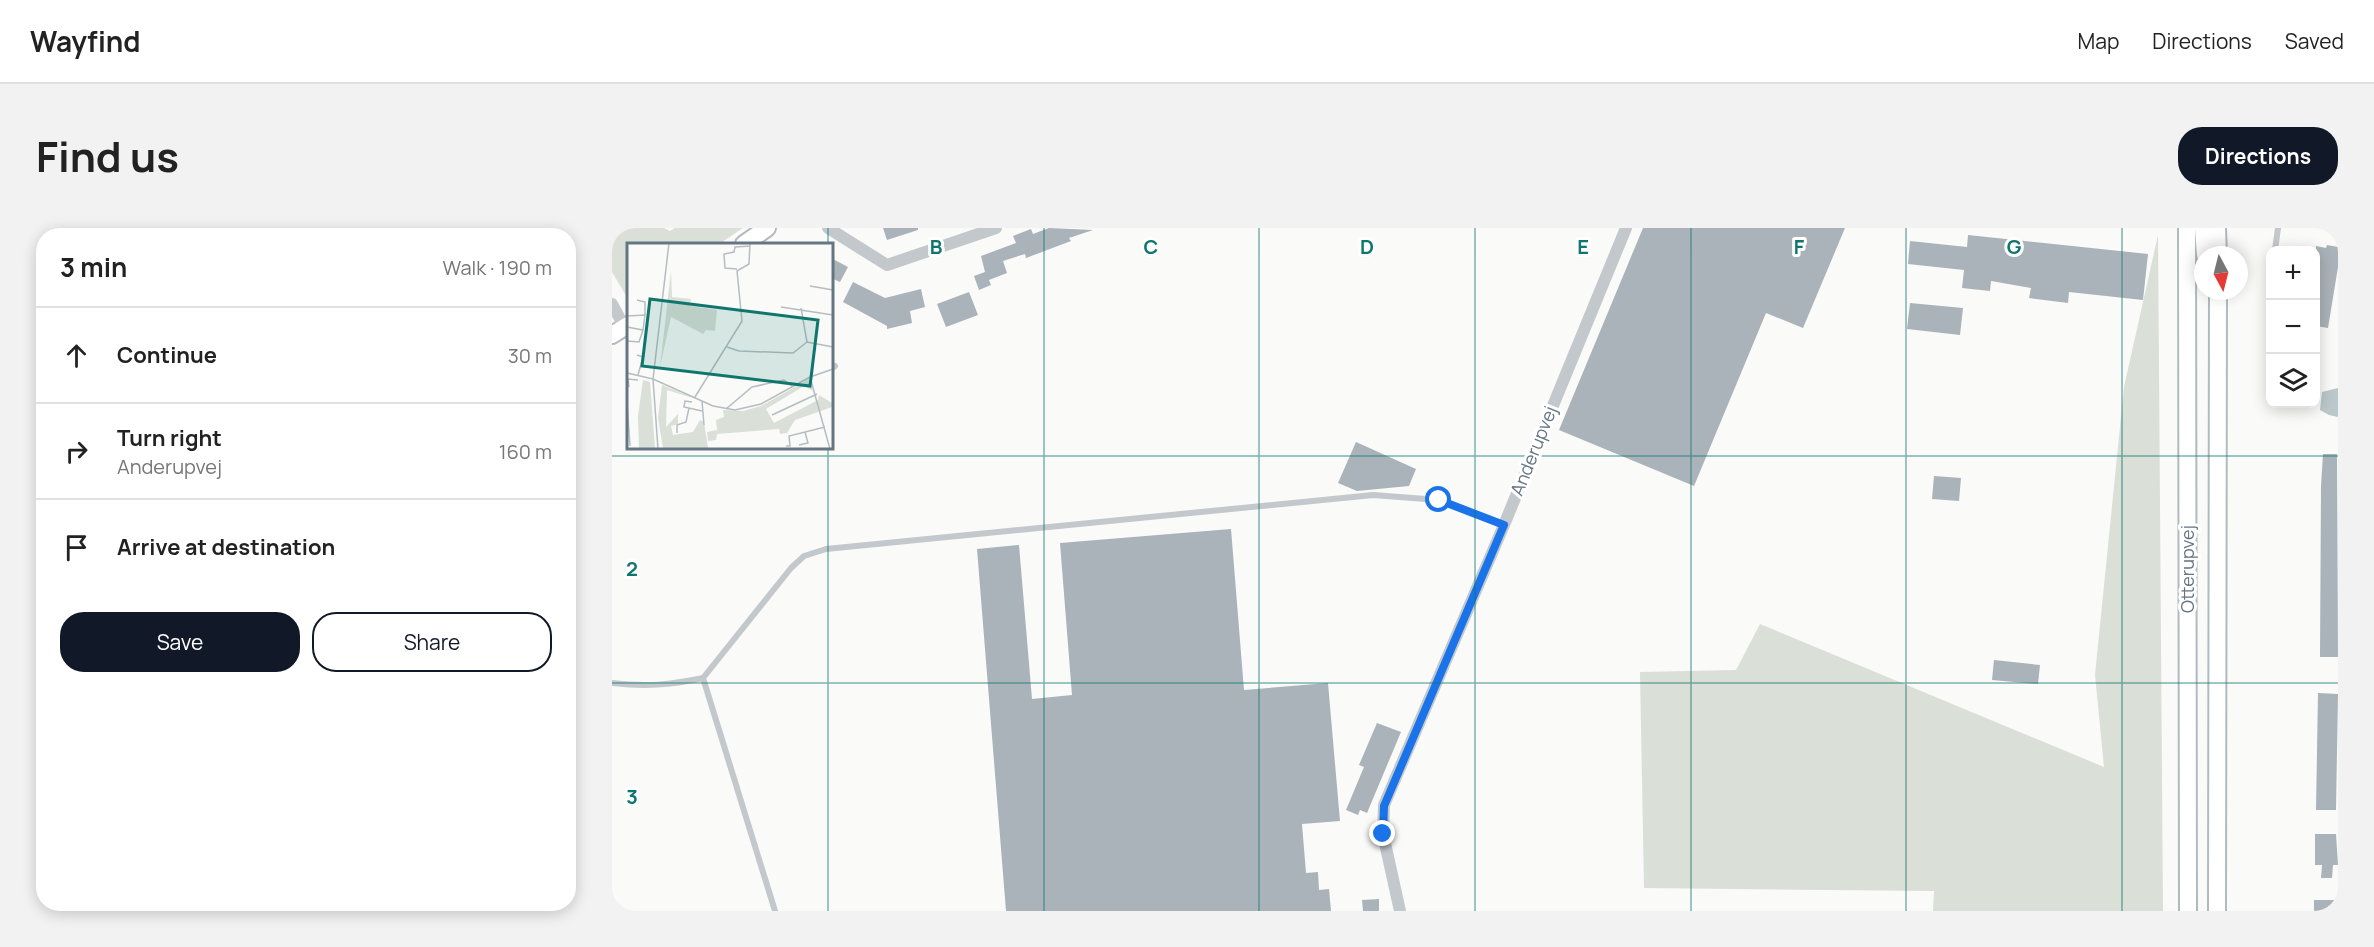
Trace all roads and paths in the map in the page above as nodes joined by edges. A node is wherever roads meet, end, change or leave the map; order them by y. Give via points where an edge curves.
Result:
1 (767, 228) edge
2 (828, 228) edge
3 (996, 228) edge
4 (1626, 228) edge
5 (2187, 228) edge
6 (2203, 228) edge
7 (2217, 228) edge
8 (2278, 228) edge
9 (745, 243) edge
10 (2204, 246) edge
11 (2218, 246) edge
12 (2276, 246) edge
13 (2211, 300) edge
14 (2218, 300) edge
15 (612, 304) edge
16 (622, 329) edge
17 (2217, 338) junction
18 (1504, 525) junction
19 (703, 678) junction
20 (612, 682) edge
21 (775, 911) edge
22 (1400, 911) edge
23 (2188, 911) edge
24 (2217, 911) edge

1 - 9 main road
2 - 3 street via 887,265
4 - 18 street, Anderupvej
5 - 23 main road, Otterupvej
6 - 10 main road
7 - 11 main road
8 - 12 lane
13 - 17 main road
14 - 17 main road, Otterupvej
15 - 16 street
17 - 24 main road, Otterupvej
18 - 19 lane via 1439,500 1373,495 826,549 804,556 791,568
18 - 22 street, Anderupvej via 1384,806 1383,834
19 - 20 lane via 670,685
19 - 21 lane

